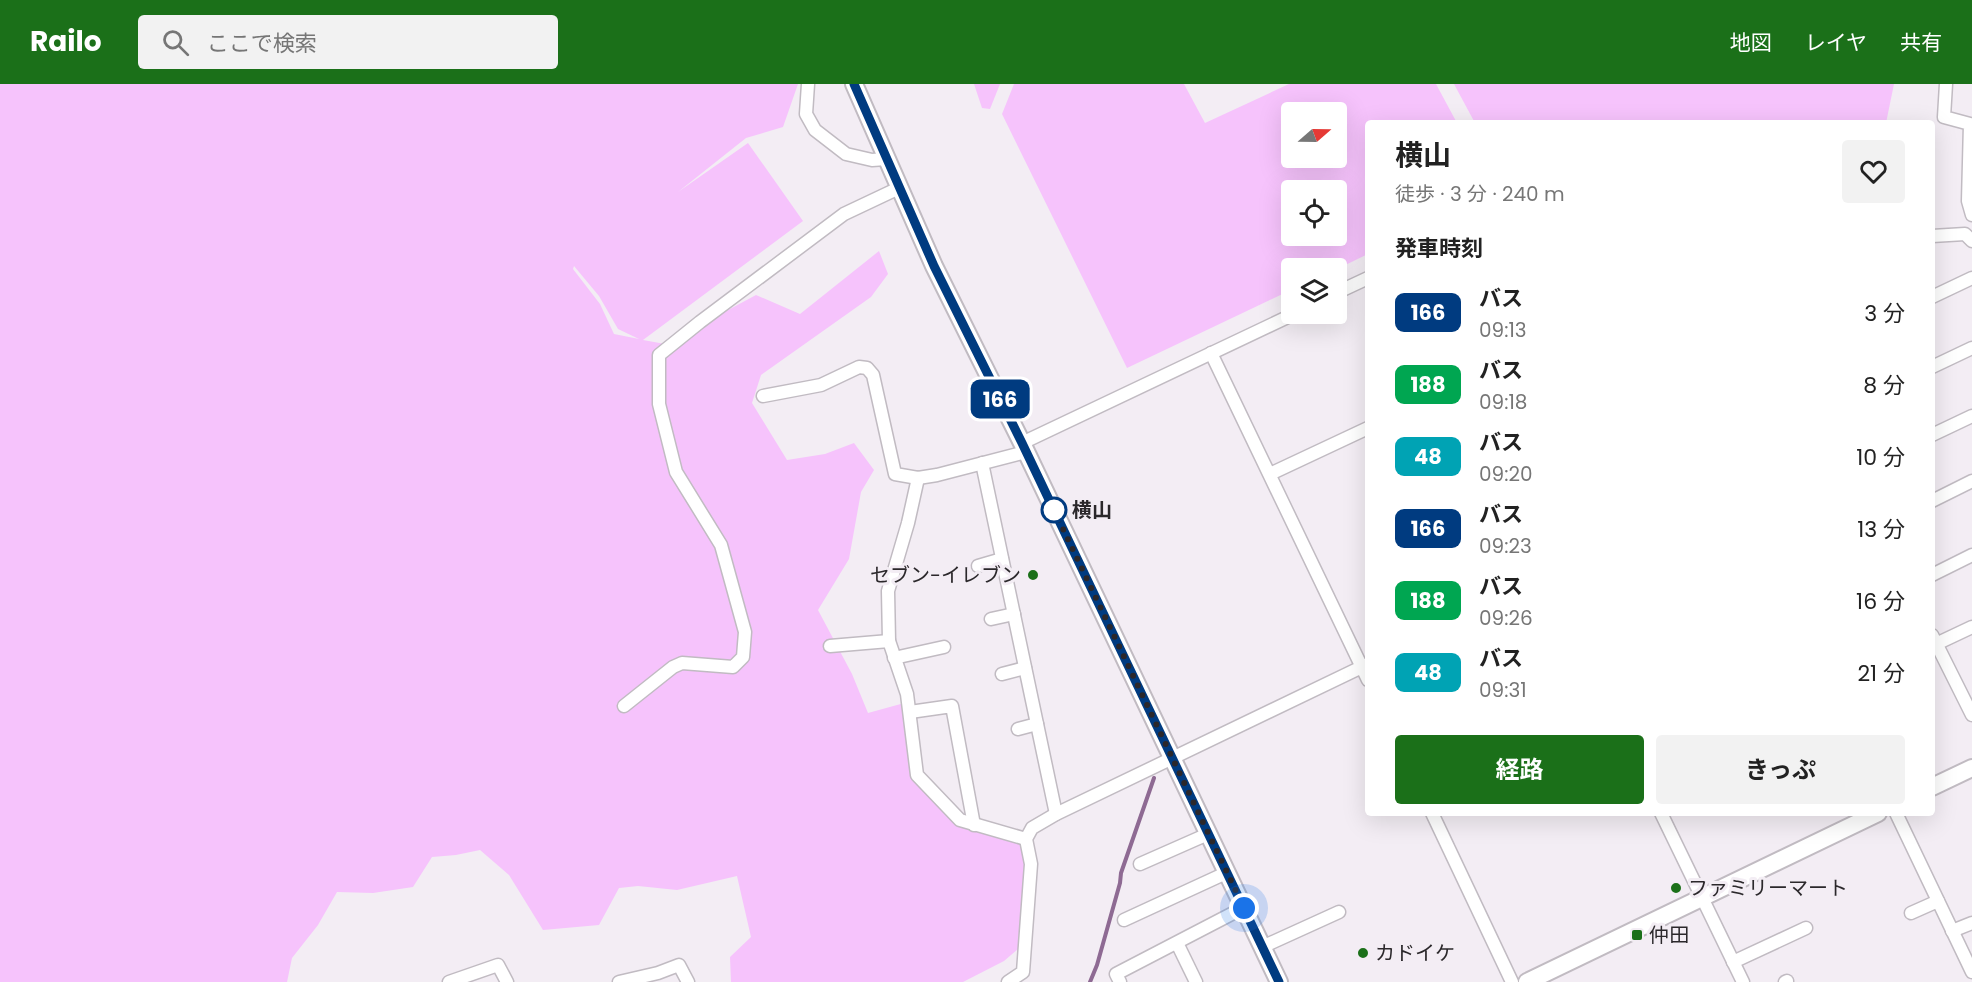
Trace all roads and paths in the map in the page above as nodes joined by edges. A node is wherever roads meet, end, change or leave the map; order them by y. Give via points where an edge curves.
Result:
1 (808, 84) edge
2 (854, 84) edge
3 (1946, 84) edge
4 (886, 159) junction
5 (899, 188) junction
6 (1972, 215) edge
7 (1935, 236) edge
8 (1972, 240) edge
9 (1972, 278) edge
10 (1365, 279) edge
11 (1347, 288) edge
12 (1935, 296) edge
13 (1281, 320) edge
14 (1972, 348) edge
15 (1211, 353) junction
16 (1935, 366) edge
17 (763, 396) dead end
18 (1972, 416) edge
19 (1365, 429) edge
20 (1935, 434) edge
21 (1024, 447) junction
22 (982, 463) junction
23 (1270, 474) junction
24 (918, 478) junction
25 (1972, 481) edge
26 (1935, 500) edge
27 (1972, 555) edge
28 (1002, 559) junction
29 (978, 566) dead end
30 (1935, 574) edge
31 (1014, 614) junction
32 (991, 619) dead end
33 (1972, 627) edge
34 (1935, 639) edge
35 (889, 641) junction
36 (1935, 641) edge
37 (830, 646) dead end
38 (944, 647) dead end
39 (894, 657) junction
40 (1365, 665) edge
41 (1025, 668) junction
42 (1002, 674) dead end
43 (1968, 698) edge
44 (624, 706) dead end
45 (910, 712) junction
46 (1972, 715) edge
47 (1037, 724) junction
48 (1018, 729) dead end
49 (1172, 759) junction
50 (1972, 768) edge
51 (1935, 786) edge
52 (1056, 814) junction
53 (1433, 816) edge
54 (1662, 816) edge
55 (1872, 816) edge
56 (1897, 816) edge
57 (974, 825) junction
58 (1208, 834) junction
59 (1026, 839) junction
60 (1140, 864) dead end
61 (1226, 873) junction
62 (1702, 897) junction
63 (1938, 901) junction
64 (1244, 908) junction
65 (1339, 912) dead end
66 (1911, 913) dead end
67 (1124, 920) dead end
68 (1972, 923) edge
69 (1806, 928) dead end
70 (1952, 931) junction
71 (1177, 943) junction
72 (1262, 946) junction
73 (1733, 962) junction
74 (1972, 972) edge
75 (1025, 977) edge
76 (449, 982) edge
77 (507, 982) edge
78 (619, 982) edge
79 (688, 982) edge
80 (1008, 982) edge
81 (1120, 982) edge
82 (1196, 982) edge
83 (1279, 982) edge
84 (1512, 982) edge
85 (1527, 982) edge
86 (1743, 982) edge

1 - 4 street via 806,114 815,130 846,154
2 - 4 main road
3 - 6 street via 1944,117 1970,123 1968,201
4 - 5 main road
5 - 21 main road
5 - 44 street via 844,214 659,355 659,404 676,472 721,545 745,632 743,657 733,667 682,663
7 - 8 street via 1965,234
9 - 12 street
10 - 11 street
13 - 15 street
14 - 16 street
15 - 21 street
15 - 23 street
17 - 24 street via 821,385 859,367 867,368 873,375 895,474
18 - 20 street
19 - 23 street
21 - 22 street
21 - 49 main road
22 - 24 street
22 - 28 street
23 - 40 street
24 - 35 street via 888,591
25 - 26 street
27 - 30 street
28 - 29 street
28 - 31 street
31 - 32 street
31 - 41 street
33 - 34 street
35 - 37 street
35 - 39 street
36 - 43 street
38 - 39 street
39 - 45 street
40 - 49 street
41 - 42 street
41 - 47 street
43 - 46 street
45 - 57 street via 917,775 960,820
45 - 57 street via 952,706
47 - 48 street
47 - 52 street
49 - 52 street
49 - 58 main road
50 - 51 main road
52 - 59 street via 1032,828
53 - 84 street
54 - 62 street
55 - 62 main road
56 - 63 street
57 - 59 street
58 - 60 street
58 - 61 main road
59 - 75 street via 1031,864
61 - 64 main road
61 - 67 street
62 - 73 street
62 - 85 main road
63 - 66 street
63 - 70 street
64 - 71 street
64 - 72 main road
65 - 72 street
68 - 70 street
69 - 73 street
70 - 74 street
71 - 81 street via 1116,974
71 - 82 street
72 - 83 main road
73 - 86 street
75 - 80 street
76 - 77 street via 498,965
78 - 79 street via 678,965

